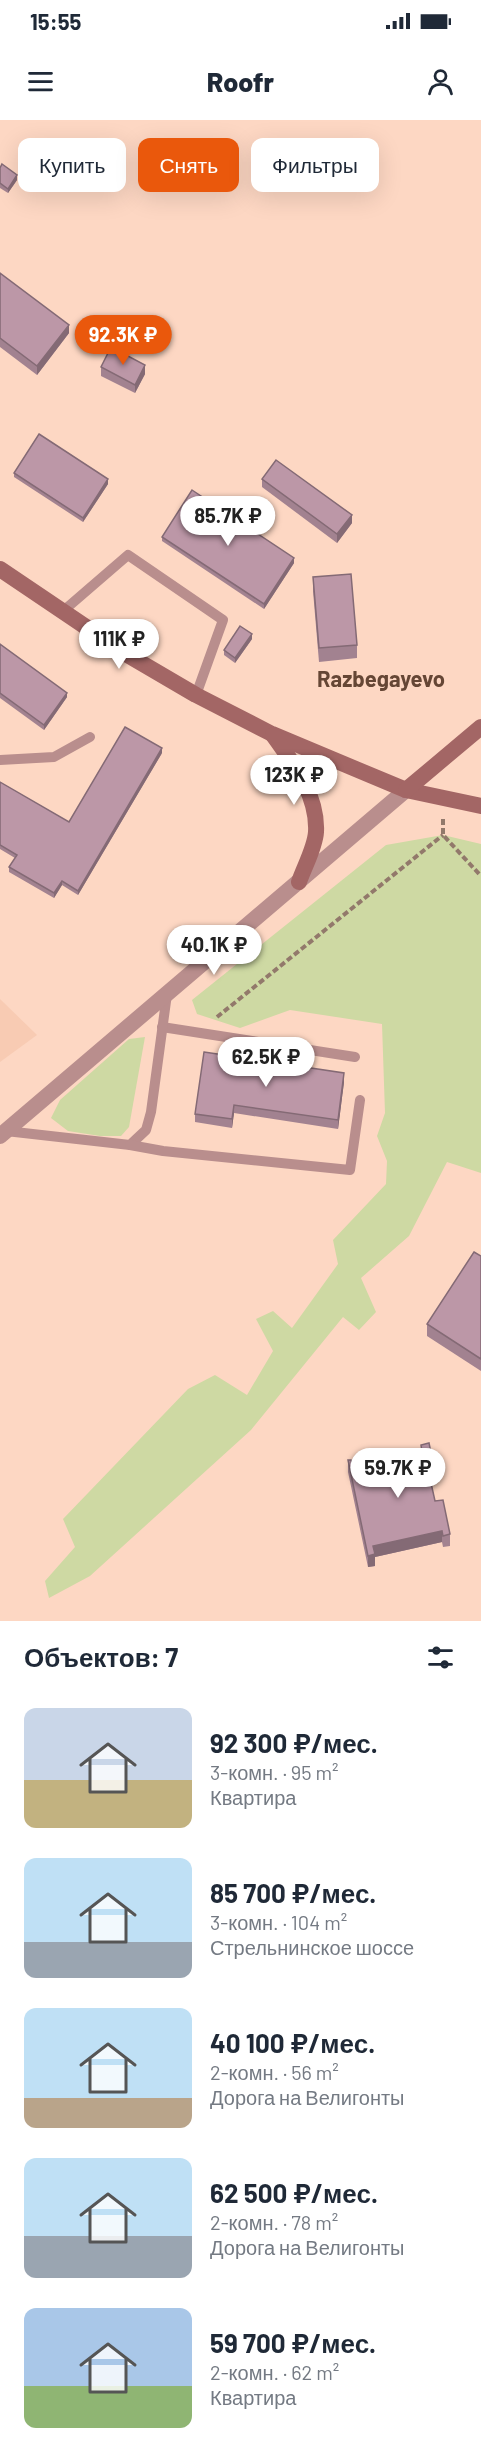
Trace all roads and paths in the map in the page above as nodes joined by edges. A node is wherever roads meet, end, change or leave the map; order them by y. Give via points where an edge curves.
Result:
1 (0, 569) edge
2 (62, 612) junction
3 (196, 695) junction
4 (481, 727) edge
5 (272, 734) junction
6 (90, 737) dead end
7 (0, 760) edge
8 (406, 790) junction
9 (442, 797) junction
10 (481, 806) edge
11 (443, 835) junction
12 (481, 876) edge
13 (298, 882) junction
14 (168, 993) junction
15 (162, 1027) junction
16 (198, 1032) junction
17 (355, 1057) dead end
18 (360, 1100) dead end
19 (3, 1133) edge
20 (130, 1145) junction

1 - 2 main road
2 - 3 main road
2 - 3 lane via 128,555 223,620
3 - 5 main road
4 - 8 main road
5 - 8 main road
5 - 13 main road via 304,782 313,809 316,834
6 - 7 lane via 54,757
8 - 9 main road
8 - 13 street
9 - 10 main road
9 - 11 path
11 - 12 path
11 - 16 path
13 - 14 street
14 - 15 lane
14 - 19 street
15 - 16 lane
15 - 20 lane via 151,1112 146,1130
16 - 17 lane
18 - 20 lane via 350,1170
19 - 20 lane

